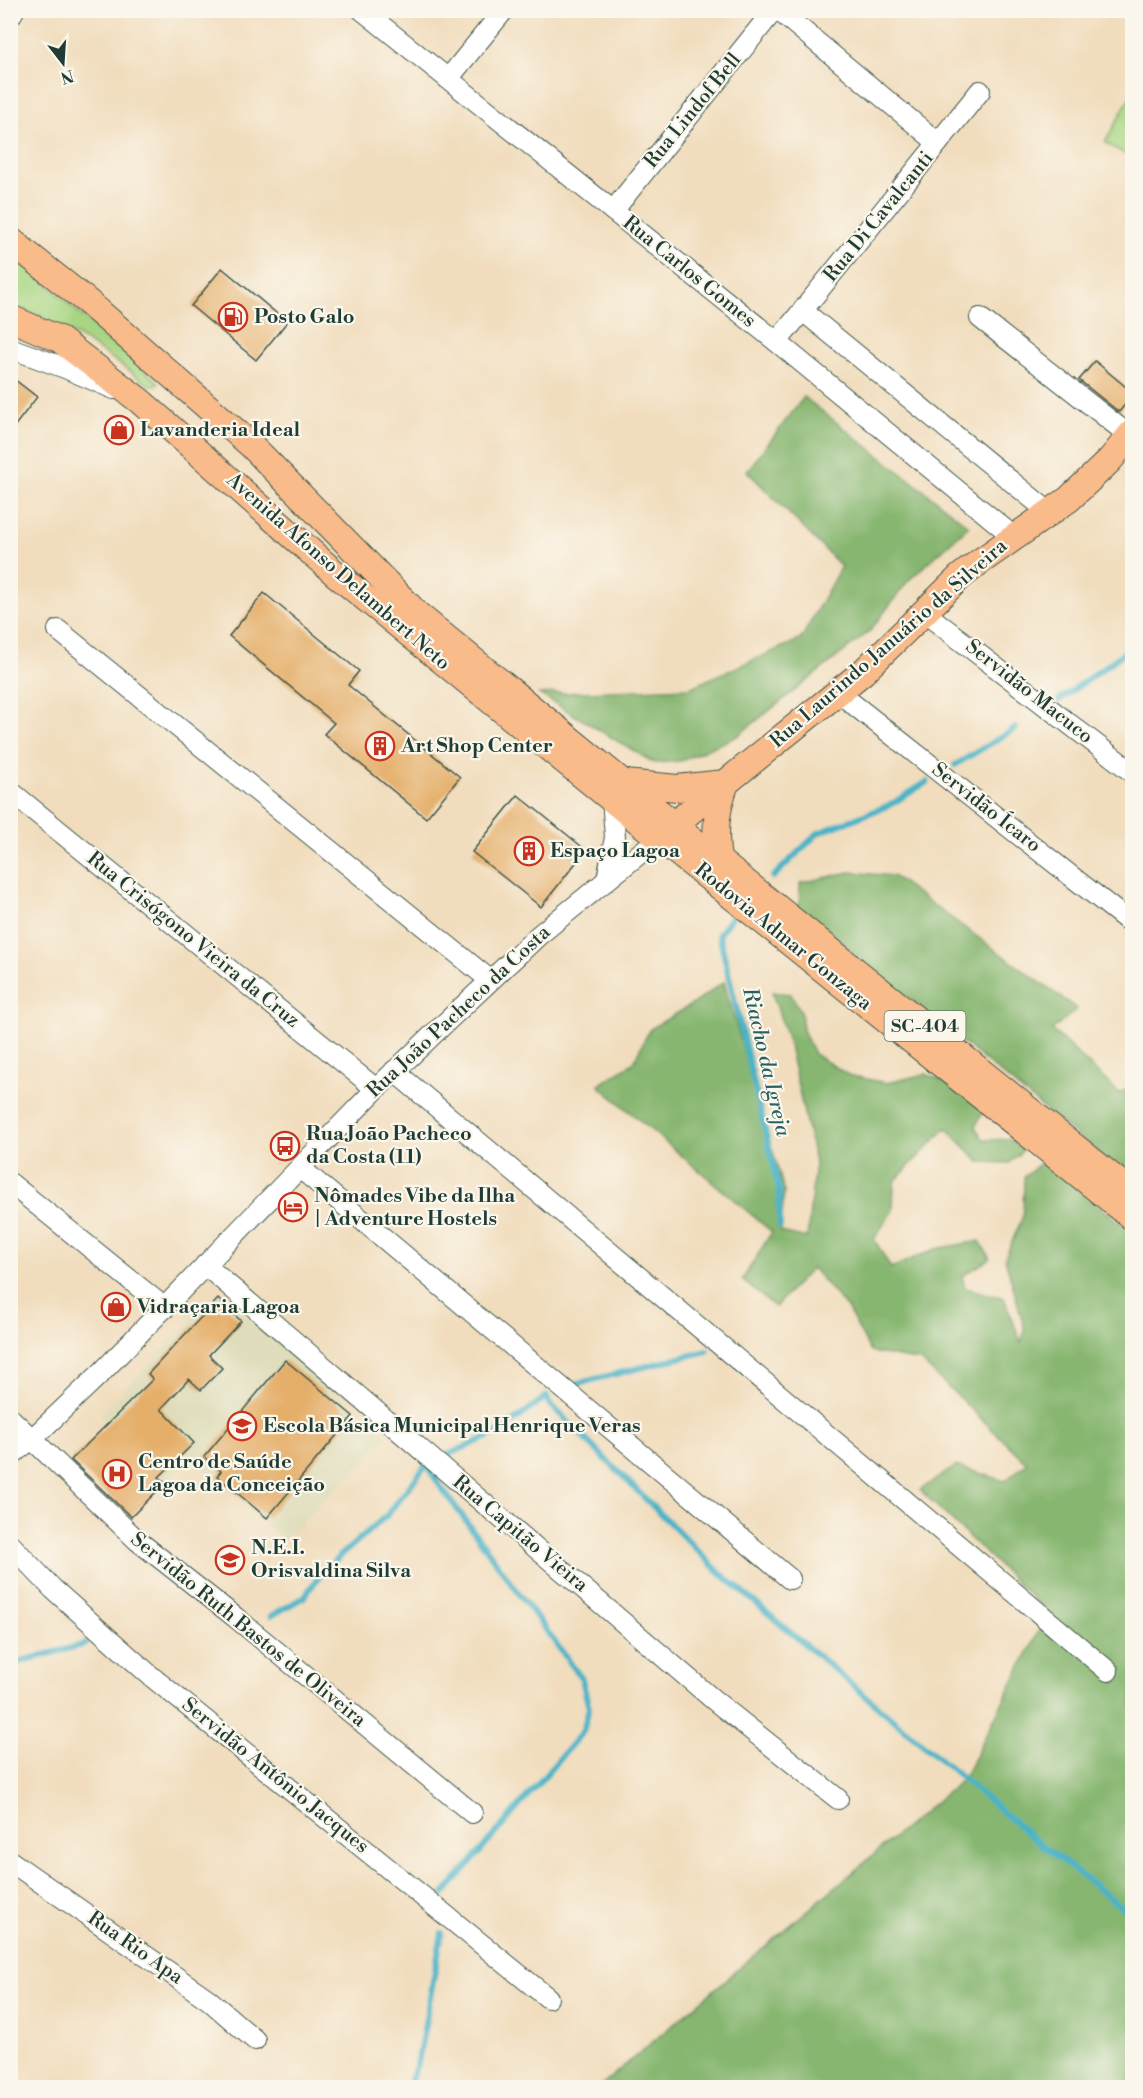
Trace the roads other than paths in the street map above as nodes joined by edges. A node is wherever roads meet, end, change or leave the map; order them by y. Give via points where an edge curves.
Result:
1 (14, 10) edge
2 (362, 10) edge
3 (504, 10) edge
4 (776, 10) edge
5 (10, 17) edge
6 (448, 80) junction
7 (980, 91) dead end
8 (938, 143) junction
9 (613, 211) junction
10 (10, 240) edge
11 (803, 310) junction
12 (10, 318) edge
13 (980, 318) dead end
14 (777, 342) junction
15 (10, 348) edge
16 (140, 401) junction
17 (1131, 435) edge
18 (266, 459) junction
19 (222, 472) junction
20 (1050, 513) junction
21 (1014, 537) junction
22 (925, 613) junction
23 (58, 630) dead end
24 (838, 693) junction
25 (1132, 772) edge
26 (726, 783) junction
27 (10, 791) edge
28 (618, 791) junction
29 (667, 831) junction
30 (718, 859) junction
31 (607, 879) junction
32 (1132, 924) edge
33 (490, 980) junction
34 (394, 1071) junction
35 (376, 1089) junction
36 (300, 1168) junction
37 (10, 1184) edge
38 (1132, 1193) edge
39 (1132, 1217) edge
40 (205, 1266) junction
41 (165, 1308) junction
42 (10, 1418) edge
43 (33, 1438) junction
44 (10, 1456) edge
45 (10, 1544) edge
46 (790, 1579) dead end
47 (1108, 1671) dead end
48 (838, 1799) dead end
49 (472, 1813) dead end
50 (10, 1861) edge
51 (548, 1998) dead end
52 (255, 2040) dead end

1 - 5 street
2 - 6 street, Rua Carlos Gomes
3 - 6 street
4 - 8 street
4 - 9 street, Rua Lindof Bell
6 - 9 street, Rua Carlos Gomes
7 - 8 street, Rua Di Cavalcanti
8 - 11 street, Rua Di Cavalcanti
9 - 14 street, Rua Carlos Gomes
10 - 18 main road, Avenida Afonso Delambert Neto via 89,303
11 - 14 street, Rua Di Cavalcanti
11 - 20 street
12 - 16 main road, Avenida Afonso Delambert Neto via 59,339
13 - 17 street
14 - 21 street, Rua Carlos Gomes
15 - 16 street
16 - 19 main road, Avenida Afonso Delambert Neto
17 - 20 main road, Rua Laurindo Januário da Silveira via 1089,482
18 - 19 main road
18 - 28 main road, Avenida Afonso Delambert Neto via 418,615
19 - 28 main road, Avenida Afonso Delambert Neto via 337,575
20 - 21 main road, Rua Laurindo Januário da Silveira
21 - 22 main road, Rua Laurindo Januário da Silveira via 960,578
22 - 24 main road, Rua Laurindo Januário da Silveira
22 - 25 street, Servidão Macuco
23 - 33 street
24 - 26 main road, Rua Laurindo Januário da Silveira
24 - 32 street, Servidão Ícaro
26 - 28 main road
26 - 29 main road, Rua Laurindo Januário da Silveira
26 - 30 main road via 716,819
27 - 35 street, Rua Crisógono Vieira da Cruz
28 - 29 main road, Avenida Afonso Delambert Neto
28 - 31 street
29 - 30 main road, Rodovia Admar Gonzaga / SC-404
29 - 31 street, Rua João Pacheco da Costa
29 - 39 main road, Rodovia Admar Gonzaga / SC-404
30 - 38 main road, Rodovia Admar Gonzaga / SC-404
31 - 33 street, Rua João Pacheco da Costa
33 - 34 street, Rua João Pacheco da Costa
34 - 35 street, Rua João Pacheco da Costa
34 - 47 street
35 - 36 street, Rua João Pacheco da Costa
36 - 40 street, Rua João Pacheco da Costa
36 - 46 street
37 - 41 street
40 - 41 street, Rua João Pacheco da Costa
40 - 48 street, Rua Capitão Vieira via 715,1701
41 - 43 street, Rua João Pacheco da Costa
42 - 43 street, Servidão Ruth Bastos de Oliveira
43 - 44 street, Rua João Pacheco da Costa
43 - 49 street, Servidão Ruth Bastos de Oliveira via 138,1541
45 - 51 street, Servidão Antônio Jacques via 53,1589 152,1677
50 - 52 street, Rua Rio Apa via 209,2000

